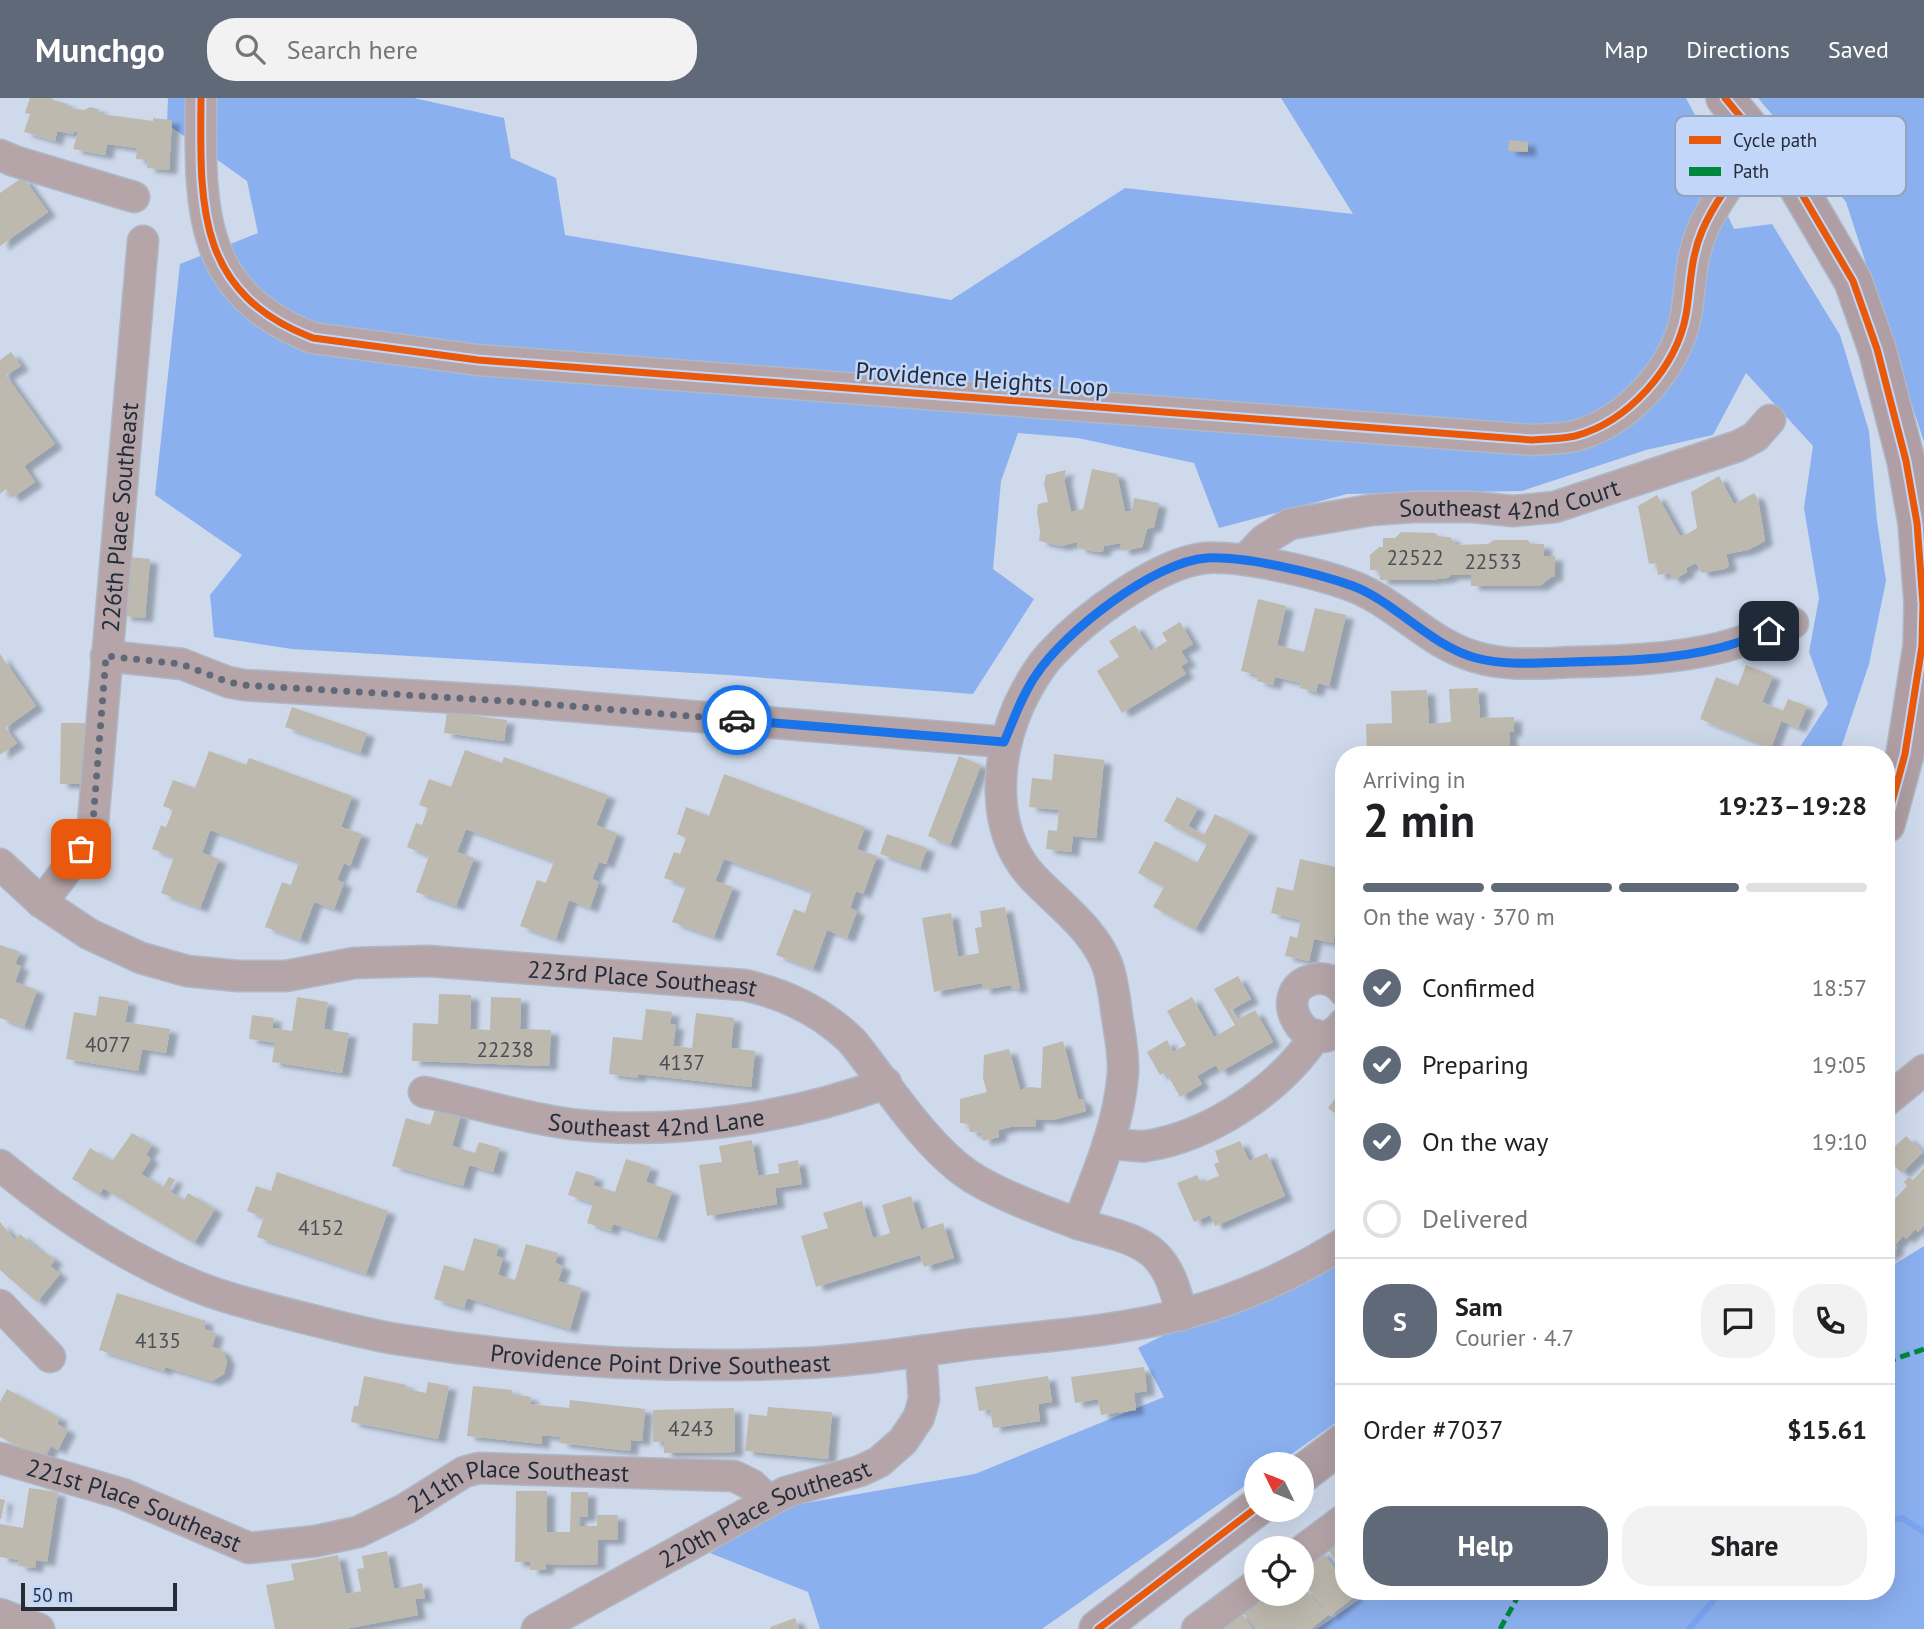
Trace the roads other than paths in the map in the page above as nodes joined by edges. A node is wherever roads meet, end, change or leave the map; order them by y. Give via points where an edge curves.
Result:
1 (201, 98) edge
2 (1726, 98) edge
3 (1740, 116) edge
4 (0, 155) edge
5 (1722, 196) edge
6 (1803, 196) edge
7 (134, 197) dead end
8 (143, 241) dead end
9 (1770, 419) dead end
10 (1245, 560) junction
11 (1793, 623) dead end
12 (106, 656) junction
13 (1004, 742) junction
14 (1895, 791) edge
15 (0, 864) edge
16 (41, 902) junction
17 (1335, 983) edge
18 (1335, 1032) edge
19 (1316, 1035) junction
20 (1924, 1070) edge
21 (886, 1083) junction
22 (424, 1092) dead end
23 (1895, 1094) edge
24 (1108, 1143) junction
25 (0, 1165) edge
26 (1077, 1224) junction
27 (1335, 1249) edge
28 (0, 1305) edge
29 (1182, 1315) junction
30 (921, 1351) junction
31 (51, 1357) dead end
32 (1335, 1449) edge
33 (0, 1458) edge
34 (1314, 1465) edge
35 (768, 1500) junction
36 (1244, 1517) edge
37 (1335, 1526) edge
38 (1314, 1542) edge
39 (268, 1547) joint
40 (1244, 1594) edge
41 (0, 1614) edge
42 (39, 1629) edge
43 (537, 1629) edge
44 (1098, 1629) edge
45 (1197, 1629) edge

1 - 5 street, Providence Heights Loop via 200,162 207,229 224,270 252,304 313,338 478,360 1532,440 1575,436 1605,423 1632,405 1651,383 1678,342 1686,316 1690,265 1701,232
2 - 3 main road
4 - 7 street
6 - 14 main road via 1853,281 1877,349 1917,523 1922,646
8 - 12 street, 226th Place Southeast
9 - 10 street, Southeast 42nd Court via 1755,438 1738,446 1555,507 1513,511 1413,507 1317,519 1276,531
10 - 11 street via 1354,587 1449,646 1500,662 1613,661 1689,654
10 - 13 street via 1207,558 1179,564 1096,614 1052,652 1020,703
12 - 13 street via 181,664 244,685 522,702
12 - 16 street, 226th Place Southeast via 93,822 66,873
13 - 24 street via 1000,799 1012,844 1030,874 1092,937 1109,970 1123,1071
15 - 16 street, 223rd Place Southeast
16 - 21 street, 223rd Place Southeast via 119,949 187,971 286,976 354,963 428,961 773,991 824,1016 852,1041
17 - 19 street via 1316,979 1295,994 1295,1020 1307,1033
18 - 19 street
19 - 24 street via 1272,1086 1215,1123 1145,1146
20 - 23 street
21 - 22 street, Southeast 42nd Lane via 790,1111 628,1128 570,1124
21 - 26 street, 223rd Place Southeast via 932,1143 966,1173
24 - 26 street
25 - 30 street, Providence Point Drive Southeast via 68,1217 159,1269 211,1292 394,1339 515,1354 707,1366 809,1363
26 - 29 street, 223rd Place Southeast via 1140,1244 1153,1254 1172,1281
27 - 29 street, Providence Point Drive Southeast via 1269,1284
28 - 31 street
29 - 30 street, Providence Point Drive Southeast
30 - 35 street, 220th Place Southeast via 924,1399 919,1417 897,1447 860,1471
32 - 34 main road
33 - 39 street, 221st Place Southeast via 123,1494 249,1548
35 - 39 street, 211th Place Southeast via 734,1476 479,1468 358,1532
35 - 43 street, 220th Place Southeast
36 - 44 main road
37 - 38 street
40 - 45 street
41 - 42 street

